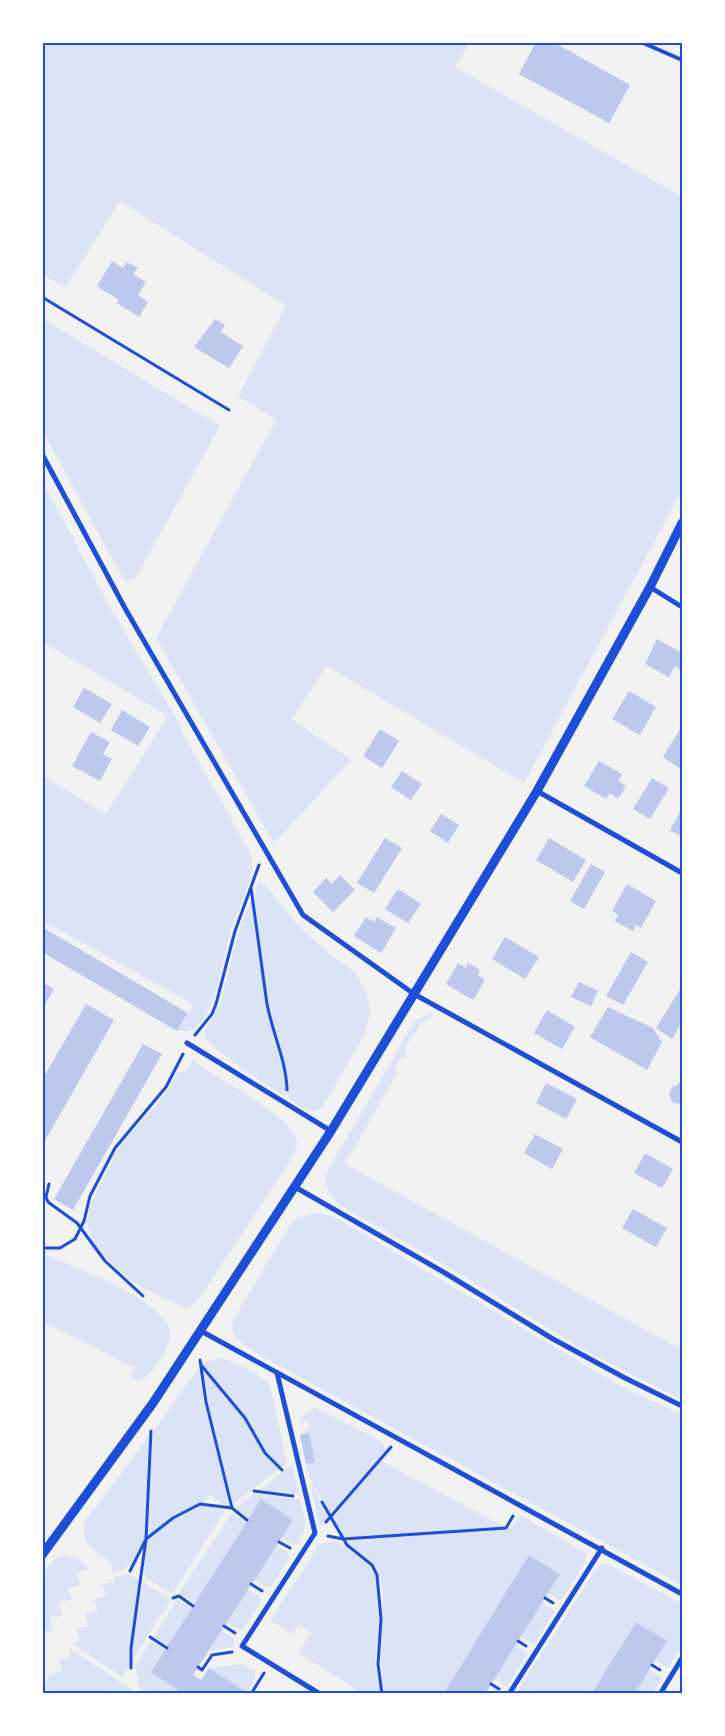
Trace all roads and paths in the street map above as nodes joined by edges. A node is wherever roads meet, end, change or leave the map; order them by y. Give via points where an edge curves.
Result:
1 (641, 42) edge
2 (682, 60) edge
3 (42, 297) edge
4 (229, 410) dead end
5 (42, 454) edge
6 (682, 523) edge
7 (650, 587) junction
8 (682, 607) edge
9 (536, 791) junction
10 (262, 842) junction
11 (682, 873) edge
12 (251, 888) junction
13 (414, 994) junction
14 (187, 1043) junction
15 (286, 1104) junction
16 (331, 1131) junction
17 (682, 1142) edge
18 (48, 1184) dead end
19 (295, 1187) junction
20 (81, 1227) junction
21 (42, 1248) edge
22 (143, 1296) dead end
23 (202, 1331) junction
24 (200, 1364) junction
25 (277, 1373) junction
26 (153, 1403) junction
27 (682, 1406) edge
28 (398, 1439) junction
29 (282, 1470) dead end
30 (254, 1491) dead end
31 (306, 1498) junction
32 (321, 1500) dead end
33 (520, 1504) junction
34 (232, 1508) junction
35 (330, 1517) junction
36 (247, 1520) dead end
37 (315, 1533) junction
38 (146, 1539) junction
39 (343, 1539) junction
40 (602, 1548) junction
41 (42, 1555) edge
42 (130, 1571) dead end
43 (682, 1594) edge
44 (173, 1598) dead end
45 (194, 1606) dead end
46 (150, 1637) dead end
47 (242, 1646) junction
48 (167, 1648) dead end
49 (682, 1658) edge
50 (270, 1664) junction
51 (198, 1667) dead end
52 (131, 1668) dead end
53 (251, 1694) edge
54 (320, 1694) edge
55 (382, 1694) edge
56 (509, 1694) edge
57 (660, 1694) edge

1 - 2 lane
3 - 4 path
5 - 10 street via 126,610
6 - 7 street
7 - 8 street
7 - 9 street
9 - 11 street
9 - 13 street
10 - 12 path
10 - 13 street via 303,915
12 - 14 path via 235,931 216,1004
12 - 15 path via 266,997 283,1058
13 - 16 street
13 - 17 street
14 - 15 street
14 - 20 path via 166,1087 115,1148 90,1196
15 - 16 street
16 - 19 street
18 - 20 path via 48,1202
19 - 23 street
19 - 27 street via 445,1272 553,1339
20 - 21 path via 68,1245
20 - 22 path via 105,1261
23 - 24 path
23 - 25 street
23 - 26 street
24 - 29 path via 245,1418 265,1453
24 - 34 path
25 - 28 street
25 - 31 street
26 - 38 path
26 - 41 street
28 - 33 street
28 - 35 path
30 - 31 path
31 - 37 street
32 - 35 path
33 - 39 path via 506,1528
33 - 40 street
34 - 36 path
34 - 38 path via 200,1504 173,1518
35 - 37 path
35 - 39 path
37 - 39 path
37 - 47 street
38 - 42 path
38 - 52 path
39 - 55 path via 372,1565 379,1580 378,1664
40 - 43 street
40 - 56 street
44 - 45 path via 178,1596
46 - 48 path
47 - 50 street
47 - 51 path via 240,1651 212,1655 202,1670
49 - 57 street
50 - 53 path
50 - 54 street

